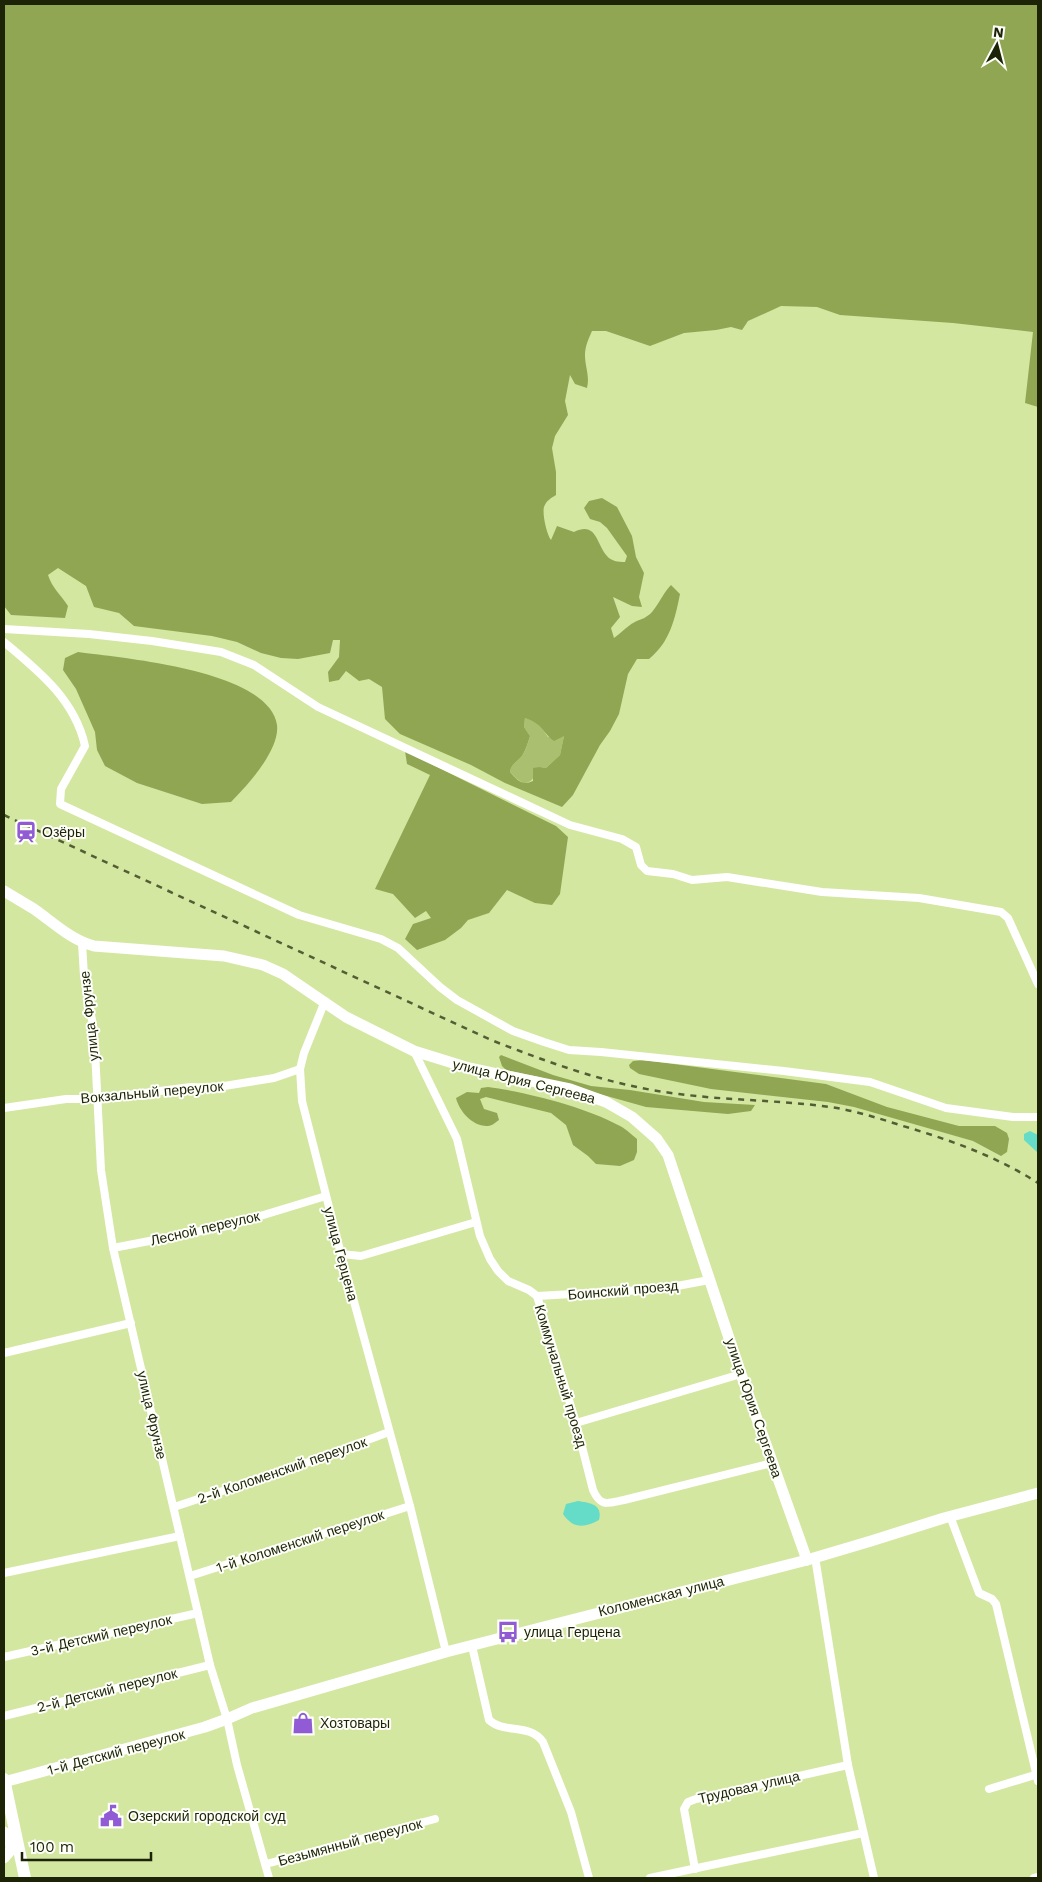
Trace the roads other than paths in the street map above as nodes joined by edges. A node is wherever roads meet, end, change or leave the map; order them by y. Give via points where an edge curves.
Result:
1 (4, 629) edge
2 (4, 642) edge
3 (4, 891) edge
4 (82, 943) junction
5 (1038, 984) edge
6 (325, 1002) junction
7 (414, 1051) junction
8 (300, 1069) junction
9 (97, 1098) junction
10 (4, 1108) edge
11 (1038, 1117) edge
12 (326, 1196) junction
13 (476, 1222) junction
14 (112, 1248) junction
15 (341, 1254) junction
16 (709, 1280) junction
17 (537, 1296) junction
18 (131, 1323) junction
19 (4, 1352) edge
20 (741, 1374) junction
21 (576, 1423) junction
22 (389, 1432) junction
23 (772, 1463) junction
24 (1038, 1493) edge
25 (410, 1506) junction
26 (174, 1507) junction
27 (950, 1516) junction
28 (180, 1536) junction
29 (811, 1559) junction
30 (4, 1573) edge
31 (190, 1576) junction
32 (198, 1612) junction
33 (472, 1646) junction
34 (446, 1652) junction
35 (4, 1657) edge
36 (210, 1665) junction
37 (4, 1716) edge
38 (227, 1719) junction
39 (848, 1766) junction
40 (1038, 1777) edge
41 (4, 1781) edge
42 (988, 1789) dead end
43 (435, 1819) dead end
44 (7, 1829) edge
45 (862, 1833) junction
46 (4, 1858) edge
47 (21, 1858) junction
48 (266, 1864) junction
49 (695, 1868) junction
50 (1038, 1876) edge
51 (25, 1878) edge
52 (270, 1878) edge
53 (589, 1878) edge
54 (650, 1878) edge
55 (874, 1878) edge
56 (1034, 1878) edge

1 - 5 street via 89,634 221,652 254,665 318,707 570,825 622,839 636,847 641,865 647,871 668,872 692,880 726,876 822,892 919,898 1001,912 1008,918
2 - 11 street via 47,679 72,709 81,729 85,746 60,789 60,804 299,915 381,939 398,948 457,1000 513,1031 569,1050 870,1082 946,1108
3 - 4 main road, улица Юрия Сергеева
4 - 6 main road, улица Юрия Сергеева via 246,960 283,974
4 - 9 street, улица Фрунзе via 94,1031
6 - 7 main road, улица Юрия Сергеева via 346,1017
6 - 8 street, улица Герцена
7 - 13 street, Коммунальный проезд via 457,1139
7 - 16 main road, улица Юрия Сергеева via 469,1068 570,1089 606,1102 632,1117 657,1139 668,1155
8 - 9 street, Вокзальный переулок via 274,1078 212,1088 191,1087
8 - 12 street, улица Герцена via 302,1100
9 - 10 street, Вокзальный переулок
9 - 14 street, улица Фрунзе via 101,1170
12 - 14 street, Лесной переулок via 227,1226
12 - 15 street, улица Герцена
13 - 15 street via 361,1256
13 - 17 street, Коммунальный проезд via 483,1244 498,1271 508,1281
14 - 18 street, улица Фрунзе
15 - 22 street, улица Герцена
16 - 17 street, Боинский проезд via 661,1289
16 - 20 main road, улица Юрия Сергеева
17 - 21 street, Коммунальный проезд
18 - 19 street
18 - 26 street, улица Фрунзе
20 - 21 street
20 - 23 main road, улица Юрия Сергеева
21 - 23 street, Коммунальный проезд via 593,1490 597,1500 605,1504
22 - 25 street, улица Герцена
22 - 26 street, 2-й Коломенский переулок
23 - 29 main road, улица Юрия Сергеева
24 - 27 main road, Коломенская улица
25 - 31 street, 1-й Коломенский переулок
25 - 34 street, улица Герцена
26 - 28 street, улица Фрунзе
27 - 29 main road, Коломенская улица
27 - 40 street via 979,1593 996,1604
28 - 30 street
28 - 31 street, улица Фрунзе
29 - 33 main road, Коломенская улица
29 - 39 street, улица Юрия Сергеева
31 - 32 street, улица Фрунзе
32 - 35 street, 3-й Детский переулок
32 - 36 street, улица Фрунзе
33 - 34 main road, Коломенская улица
33 - 53 street via 489,1720 530,1731 544,1742 571,1812
34 - 38 main road, Коломенская улица via 252,1708
36 - 37 street, 2-й Детский переулок
36 - 38 street, улица Фрунзе
38 - 41 main road, 1-й Детский переулок via 135,1748
38 - 48 street, улица Фрунзе
39 - 45 street, улица Юрия Сергеева
39 - 49 street, Трудовая улица via 688,1802 684,1809
40 - 42 street
41 - 44 main road
43 - 48 street, Безымянный переулок
44 - 46 main road via 11,1850
44 - 47 main road
45 - 49 street
45 - 55 street, улица Юрия Сергеева
46 - 47 main road
47 - 51 main road
48 - 52 street, улица Фрунзе
49 - 54 street
50 - 56 street

